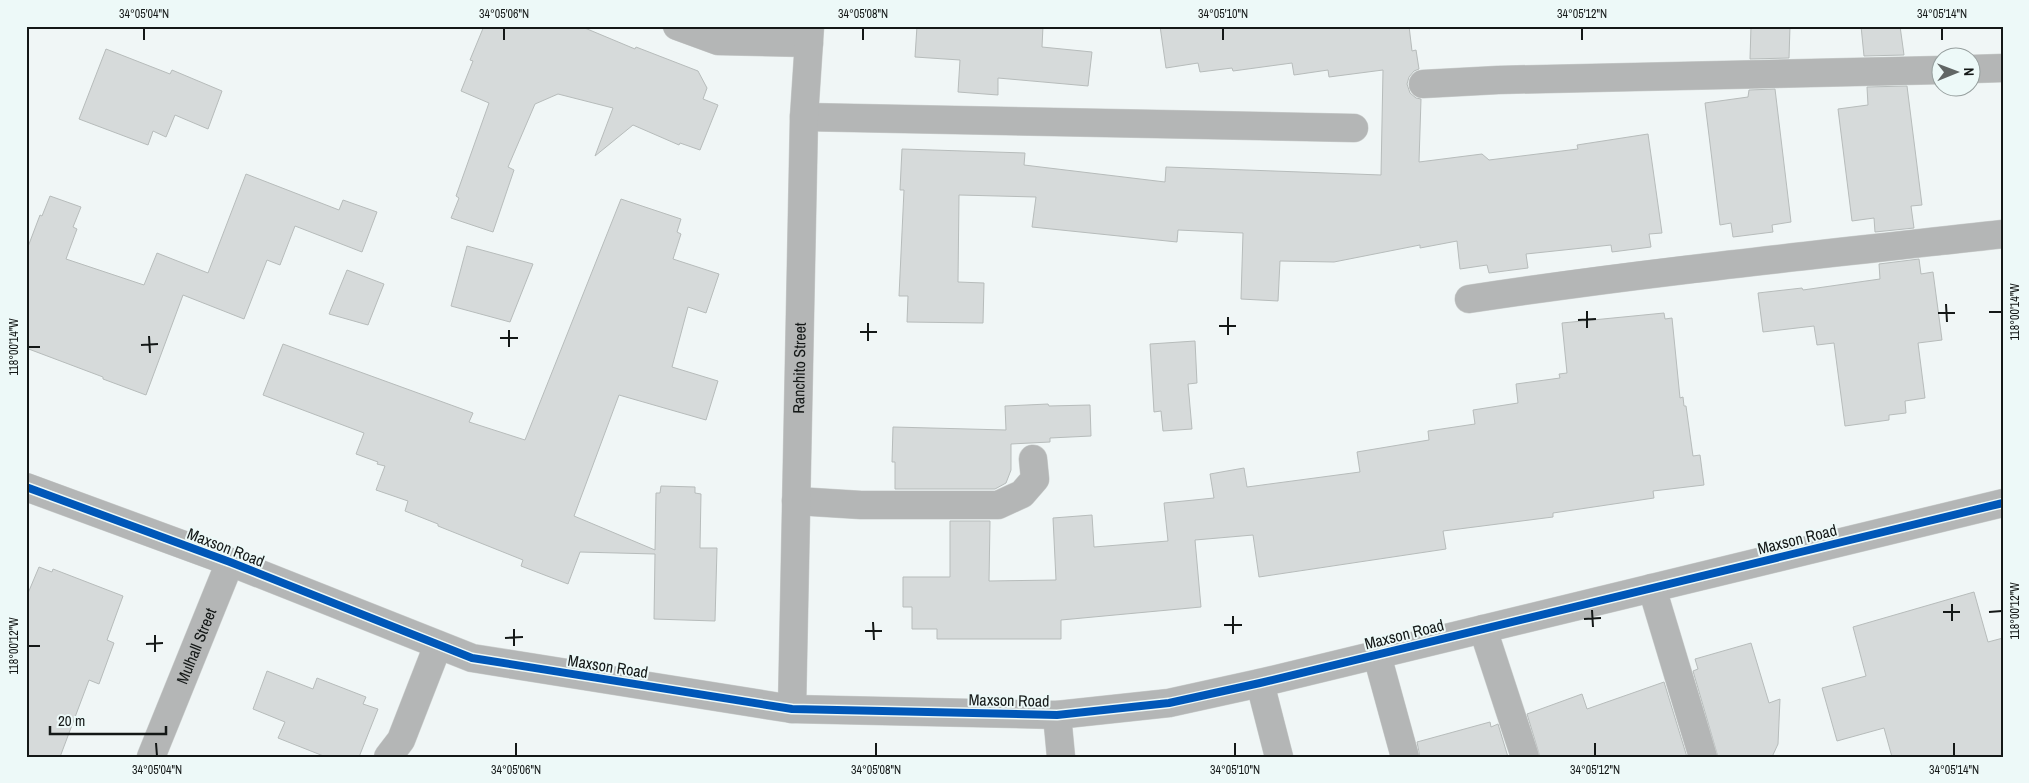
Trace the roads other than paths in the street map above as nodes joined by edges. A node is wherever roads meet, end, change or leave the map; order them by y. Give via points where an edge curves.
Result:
1 (677, 26) edge
2 (810, 35) edge
3 (2003, 68) edge
4 (1982, 69) edge
5 (1932, 70) edge
6 (1423, 84) dead end
7 (804, 117) junction
8 (1354, 128) dead end
9 (2003, 234) edge
10 (1469, 299) dead end
11 (1033, 459) dead end
12 (26, 487) edge
13 (796, 501) junction
14 (2003, 503) edge
15 (230, 562) junction
16 (1652, 588) junction
17 (1483, 629) junction
18 (438, 645) junction
19 (1377, 655) junction
20 (1260, 683) junction
21 (792, 709) junction
22 (1057, 715) junction
23 (151, 757) edge
24 (388, 757) edge
25 (1061, 757) edge
26 (1279, 757) edge
27 (1405, 757) edge
28 (1525, 757) edge
29 (1703, 757) edge

1 - 2 street via 718,41
2 - 7 street, Ranchito Street
3 - 4 street
5 - 6 street
7 - 8 street
7 - 13 street, Ranchito Street
9 - 10 street via 1800,256
11 - 13 street via 1035,479 1022,494 998,505 861,506
12 - 15 street, Maxson Road
13 - 21 street, Ranchito Street
14 - 16 street, Maxson Road
15 - 18 street, Maxson Road
15 - 23 street, Mulhall Street
16 - 17 street, Maxson Road
16 - 29 street
17 - 19 street, Maxson Road
17 - 28 street
18 - 21 street, Maxson Road via 472,658
18 - 24 street via 401,740
19 - 20 street, Maxson Road
19 - 27 street
20 - 22 street, Maxson Road via 1169,702
20 - 26 street
21 - 22 street, Maxson Road
22 - 25 street

